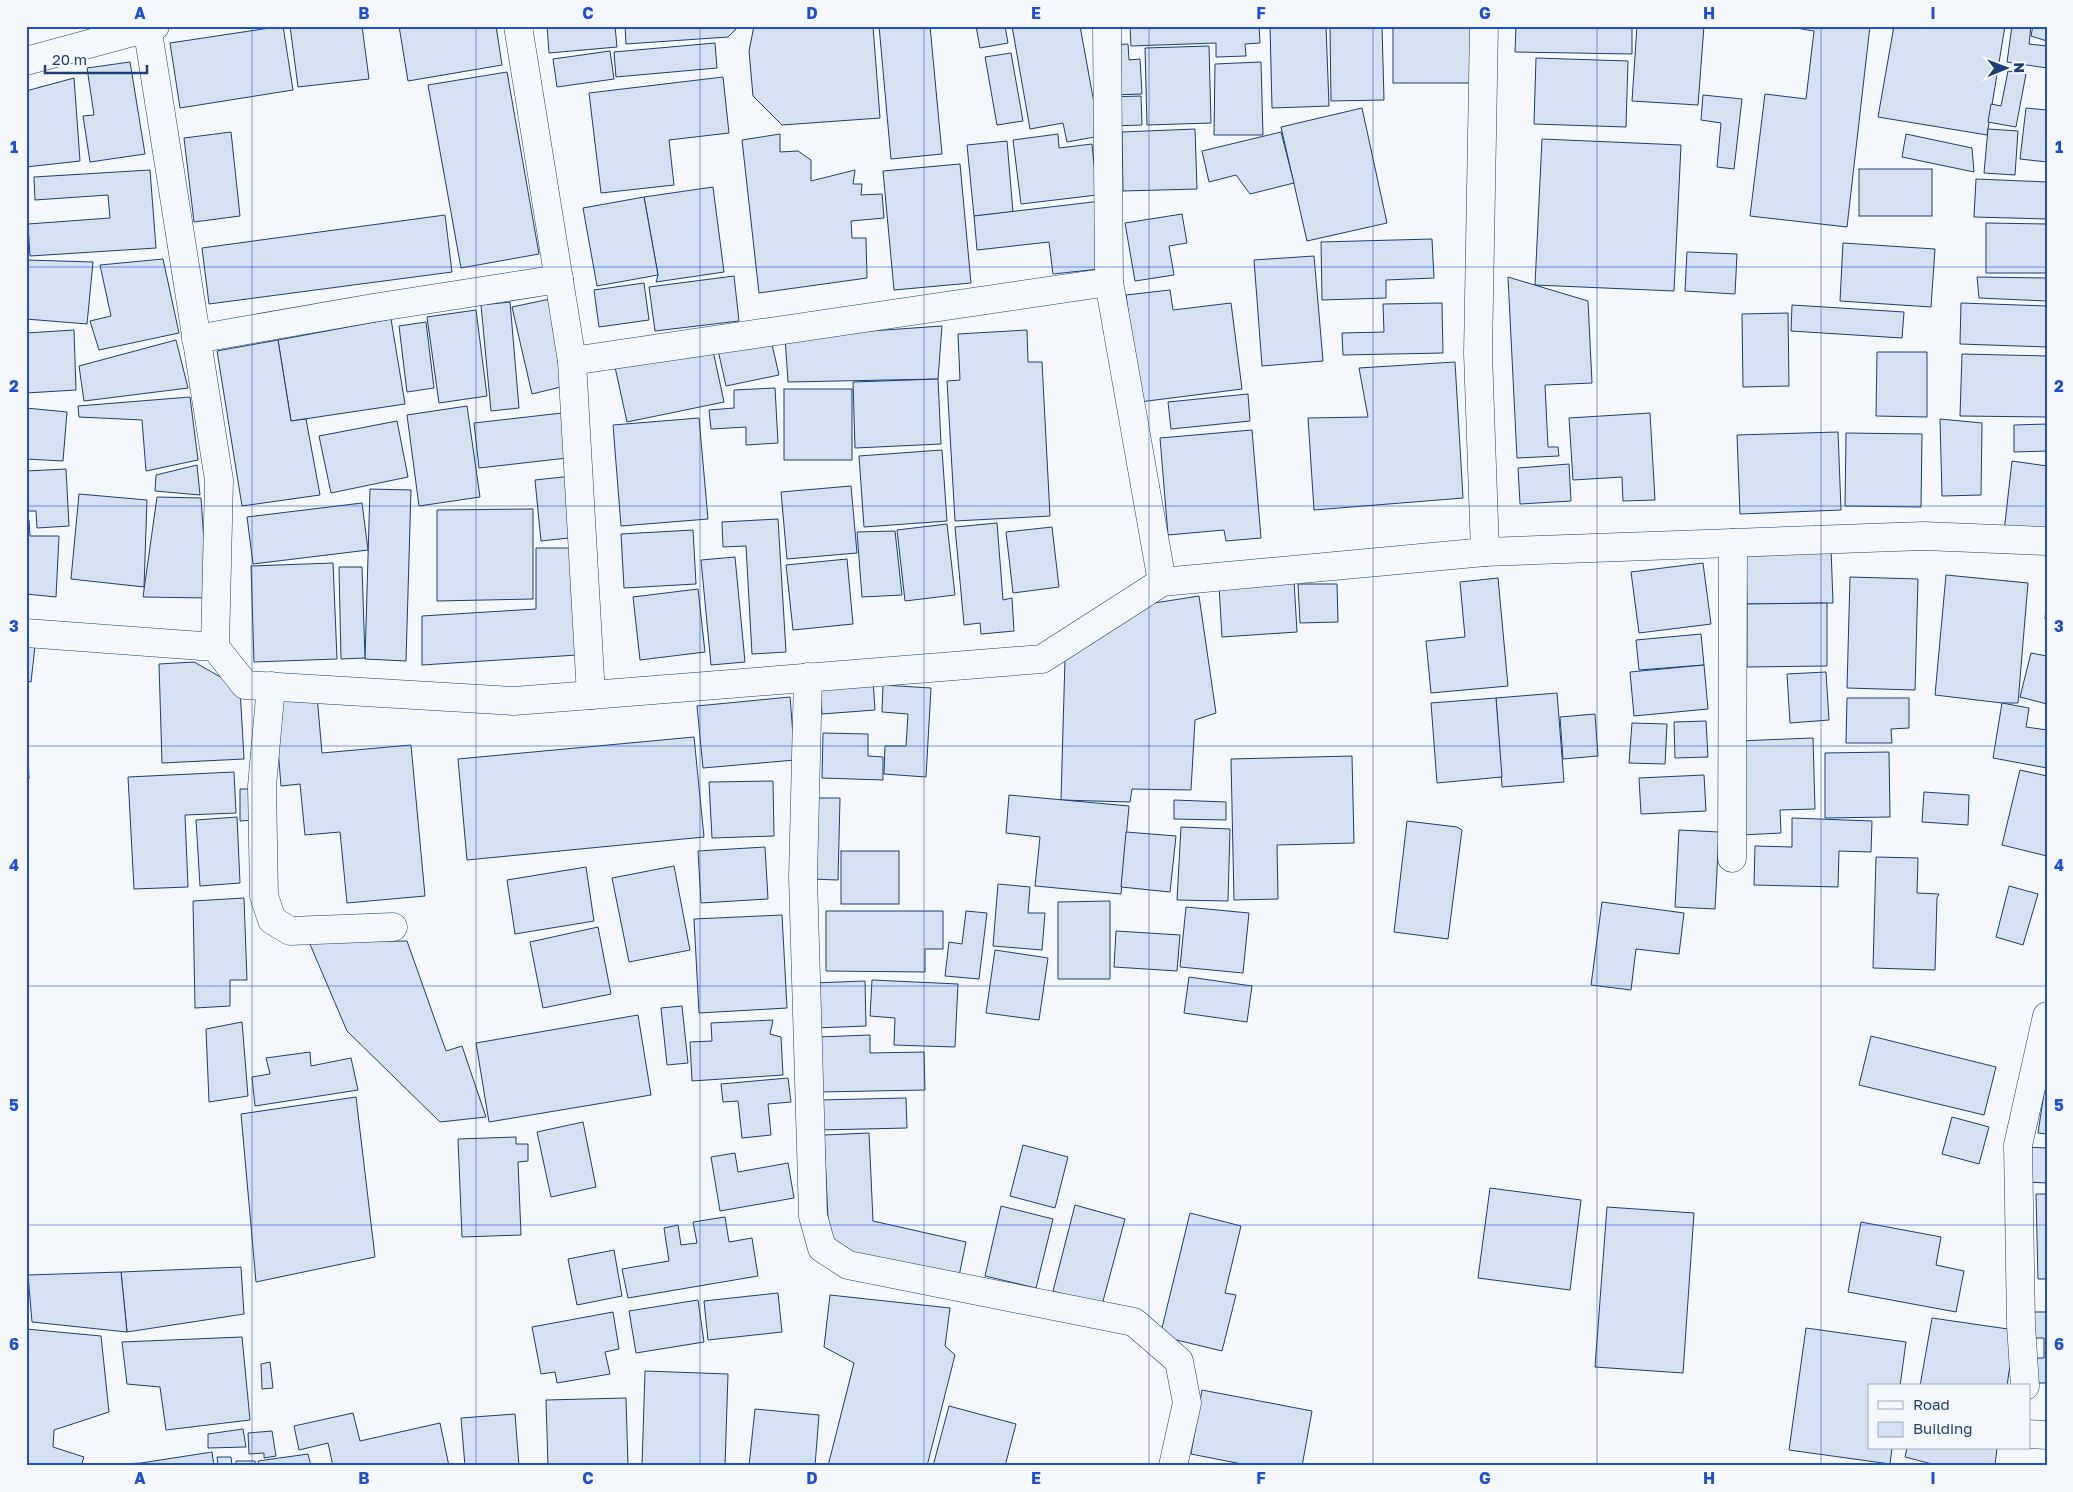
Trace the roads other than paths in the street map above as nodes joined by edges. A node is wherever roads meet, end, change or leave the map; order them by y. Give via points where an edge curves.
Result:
1 (518, 26) edge
2 (1108, 26) edge
3 (1484, 26) edge
4 (150, 27) edge
5 (26, 61) edge
6 (559, 279) junction
7 (1109, 282) junction
8 (196, 339) junction
9 (572, 360) junction
10 (2047, 541) edge
11 (1733, 543) junction
12 (1485, 552) junction
13 (1162, 582) junction
14 (26, 633) edge
15 (215, 646) junction
16 (808, 677) junction
17 (271, 686) junction
18 (591, 695) junction
19 (1732, 858) dead end
20 (394, 927) dead end
21 (2047, 1016) edge
22 (2025, 1384) edge
23 (2030, 1434) edge
24 (2047, 1434) edge
25 (1173, 1466) edge

1 - 6 street
2 - 7 street
3 - 12 street via 1478,353
4 - 5 street
4 - 8 street
6 - 8 street
6 - 9 street
7 - 9 street
7 - 13 street
8 - 15 street via 218,480
9 - 18 street
10 - 11 street via 1923,536
11 - 12 street
11 - 19 street
12 - 13 street
13 - 16 street via 1042,659
14 - 15 street
15 - 17 street via 245,685
16 - 18 street
16 - 25 street via 802,877 813,1216 822,1248 848,1265 1134,1322 1178,1361 1187,1404
17 - 18 street via 514,701
17 - 20 street via 262,786 264,896 272,920 290,930
21 - 22 street via 2018,1145
23 - 24 street

